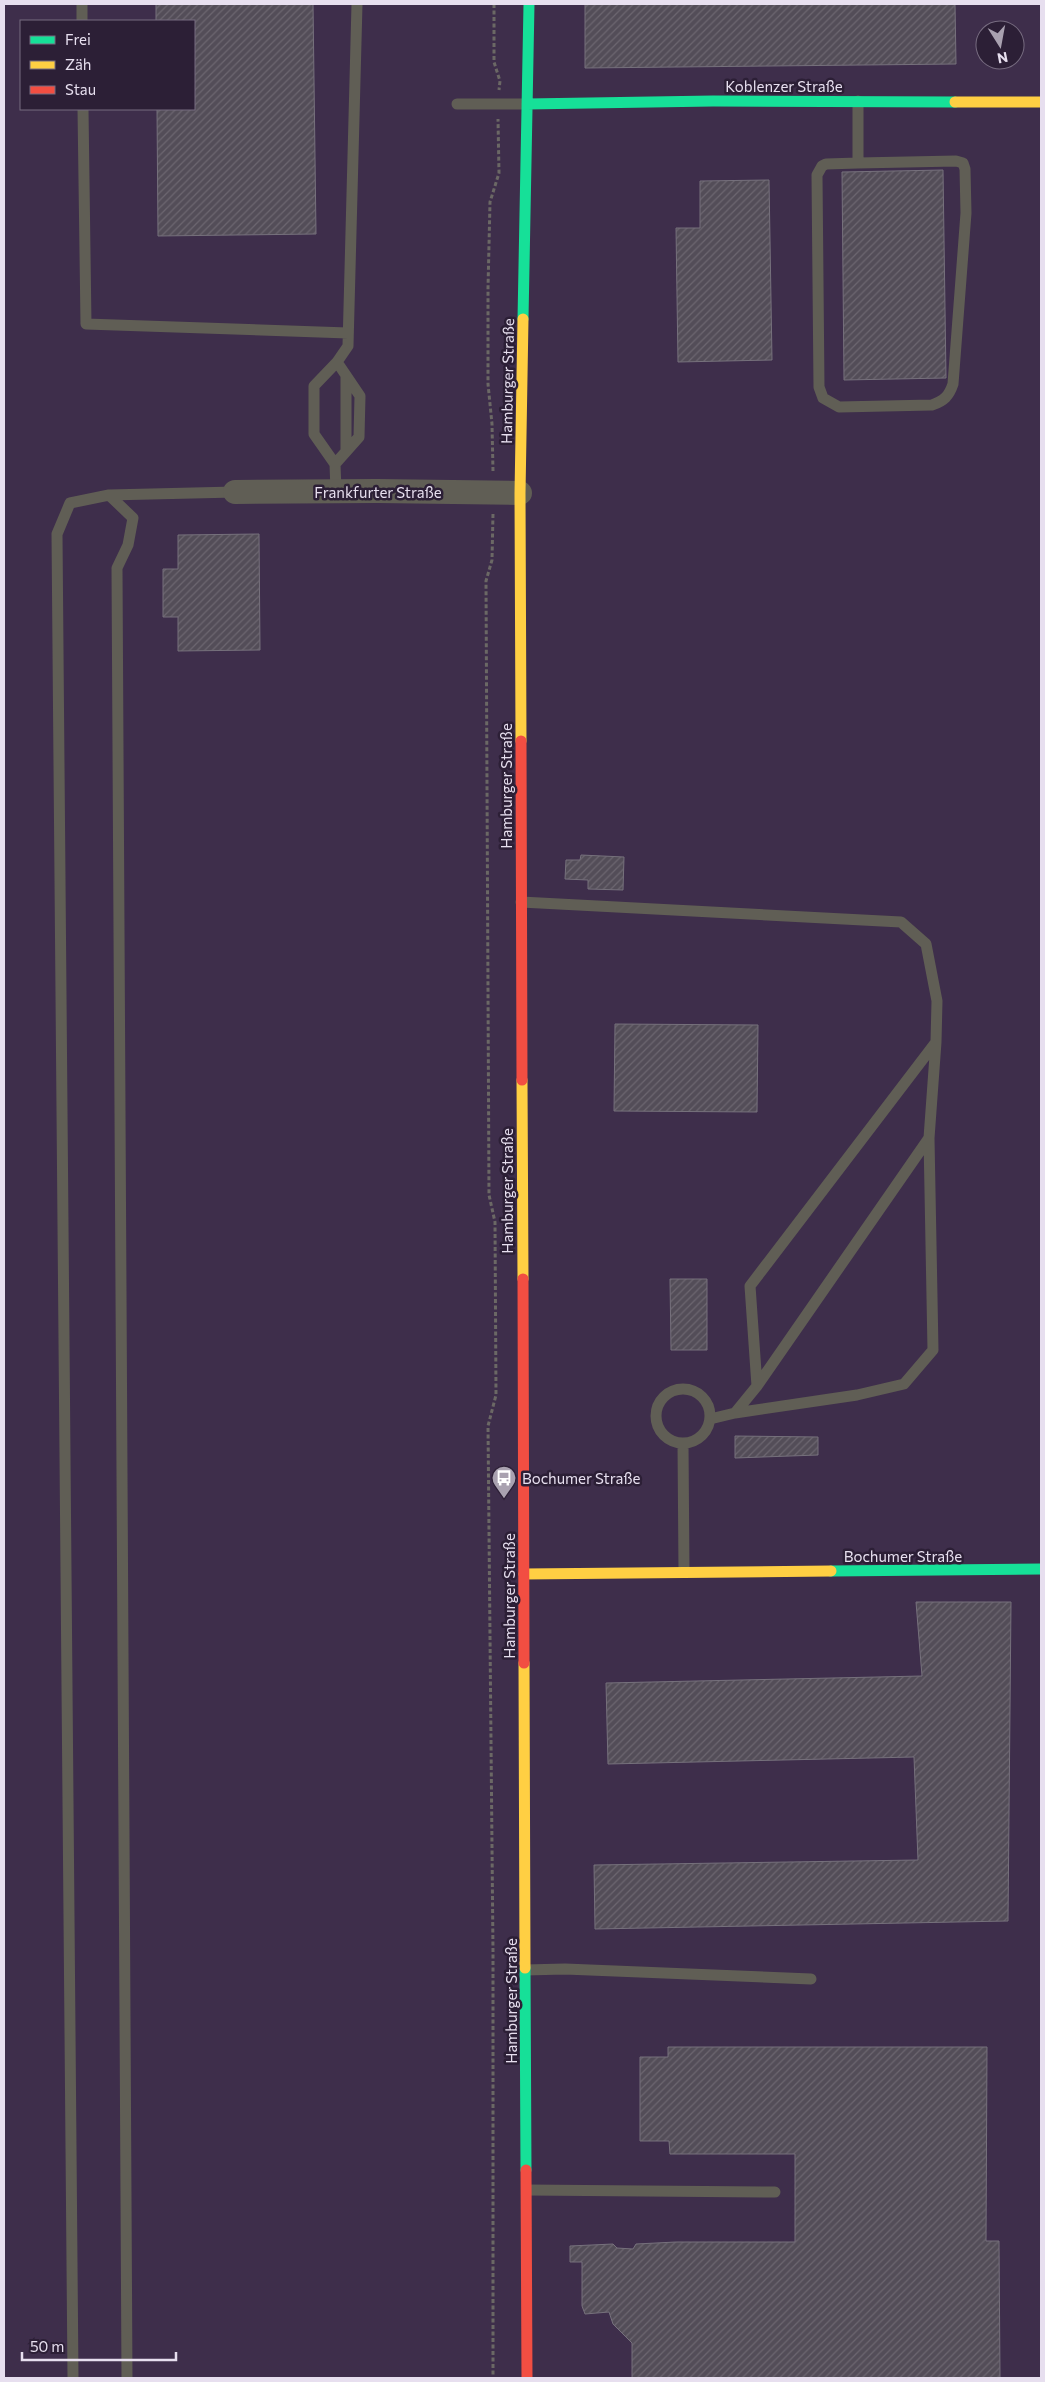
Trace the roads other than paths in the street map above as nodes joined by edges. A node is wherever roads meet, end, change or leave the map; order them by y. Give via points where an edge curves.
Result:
1 (82, 4) edge
2 (358, 4) edge
3 (529, 4) edge
4 (82, 20) edge
5 (858, 102) junction
6 (1041, 102) edge
7 (458, 104) dead end
8 (527, 104) junction
9 (83, 110) edge
10 (858, 163) junction
11 (348, 333) junction
12 (337, 362) junction
13 (335, 464) junction
14 (336, 491) junction
15 (235, 492) joint
16 (520, 493) junction
17 (109, 495) junction
18 (521, 902) junction
19 (936, 1042) junction
20 (929, 1138) junction
21 (757, 1386) junction
22 (735, 1412) junction
23 (710, 1419) junction
24 (683, 1443) junction
25 (1041, 1569) edge
26 (684, 1572) junction
27 (524, 1574) junction
28 (525, 1970) junction
29 (812, 1979) dead end
30 (526, 2190) junction
31 (775, 2192) dead end
32 (73, 2378) edge
33 (127, 2378) edge
34 (527, 2378) edge

1 - 4 lane
2 - 11 lane
3 - 8 street, Hamburger Straße
5 - 6 street, Koblenzer Straße
5 - 8 street, Koblenzer Straße
5 - 10 lane
7 - 8 lane
8 - 16 street, Hamburger Straße
9 - 11 lane via 86,324
10 - 10 lane via 826,164 817,176 819,387 823,398 839,407 932,405 944,401 953,384 966,212 965,169 956,161
11 - 12 lane via 348,346
12 - 13 lane via 314,386 314,434
12 - 13 lane via 360,396 359,437
13 - 14 lane
14 - 15 street, Frankfurter Straße
14 - 16 street, Frankfurter Straße
15 - 17 lane
16 - 18 street, Hamburger Straße
17 - 32 lane via 70,503 57,534
17 - 33 lane via 133,518 128,545 118,568
18 - 19 lane via 901,922 926,944 937,1001
18 - 27 street, Hamburger Straße
19 - 20 lane
19 - 21 lane via 750,1286
20 - 21 lane
20 - 22 lane via 933,1350 904,1384 857,1395
21 - 22 lane
22 - 23 lane
23 - 24 lane via 706,1432 696,1440
23 - 24 lane via 709,1406 690,1390 677,1390 665,1396 658,1406 656,1419 670,1440
24 - 26 lane
25 - 26 street, Bochumer Straße
26 - 27 street, Bochumer Straße
27 - 28 street, Hamburger Straße
28 - 29 lane via 575,1969
28 - 30 street, Hamburger Straße
30 - 31 lane
30 - 34 street, Hamburger Straße

